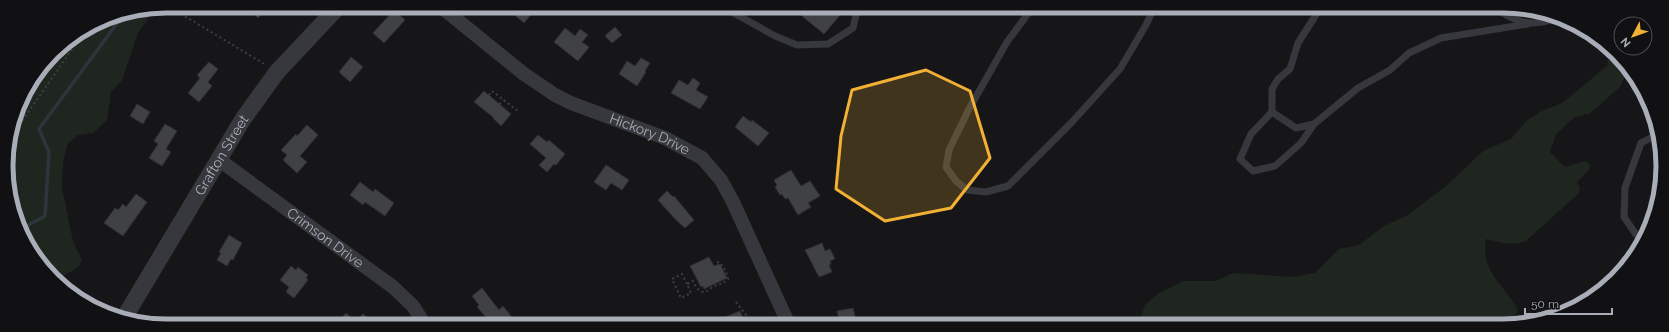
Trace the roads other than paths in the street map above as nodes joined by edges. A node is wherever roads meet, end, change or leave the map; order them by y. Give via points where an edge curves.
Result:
1 (332, 13) edge
2 (449, 13) edge
3 (734, 13) edge
4 (857, 13) edge
5 (1028, 13) edge
6 (1151, 13) edge
7 (1317, 13) edge
8 (1502, 13) edge
9 (1549, 20) edge
10 (1528, 24) junction
11 (1272, 112) junction
12 (1314, 124) junction
13 (1653, 137) edge
14 (218, 159) junction
15 (1638, 238) edge
16 (126, 314) edge
17 (421, 319) edge
18 (787, 319) edge

1 - 14 street, Grafton Street via 277,72
2 - 18 street, Hickory Drive via 524,74 555,95 665,138 702,158 721,180 733,202
3 - 4 lane via 797,45 828,44 853,28
5 - 6 lane via 1006,42 949,150 946,168 967,190 986,192 1008,186 1120,69
7 - 11 lane via 1298,43 1290,68 1278,79 1272,90
8 - 10 lane
9 - 10 lane
10 - 12 lane via 1434,41 1409,53 1390,70 1358,88
11 - 12 lane via 1296,128
11 - 12 lane via 1251,134 1240,159 1253,170 1275,166 1301,143
13 - 15 lane via 1641,143 1625,188 1624,217
14 - 16 street, Grafton Street
14 - 17 street, Crimson Drive via 393,287 413,306

